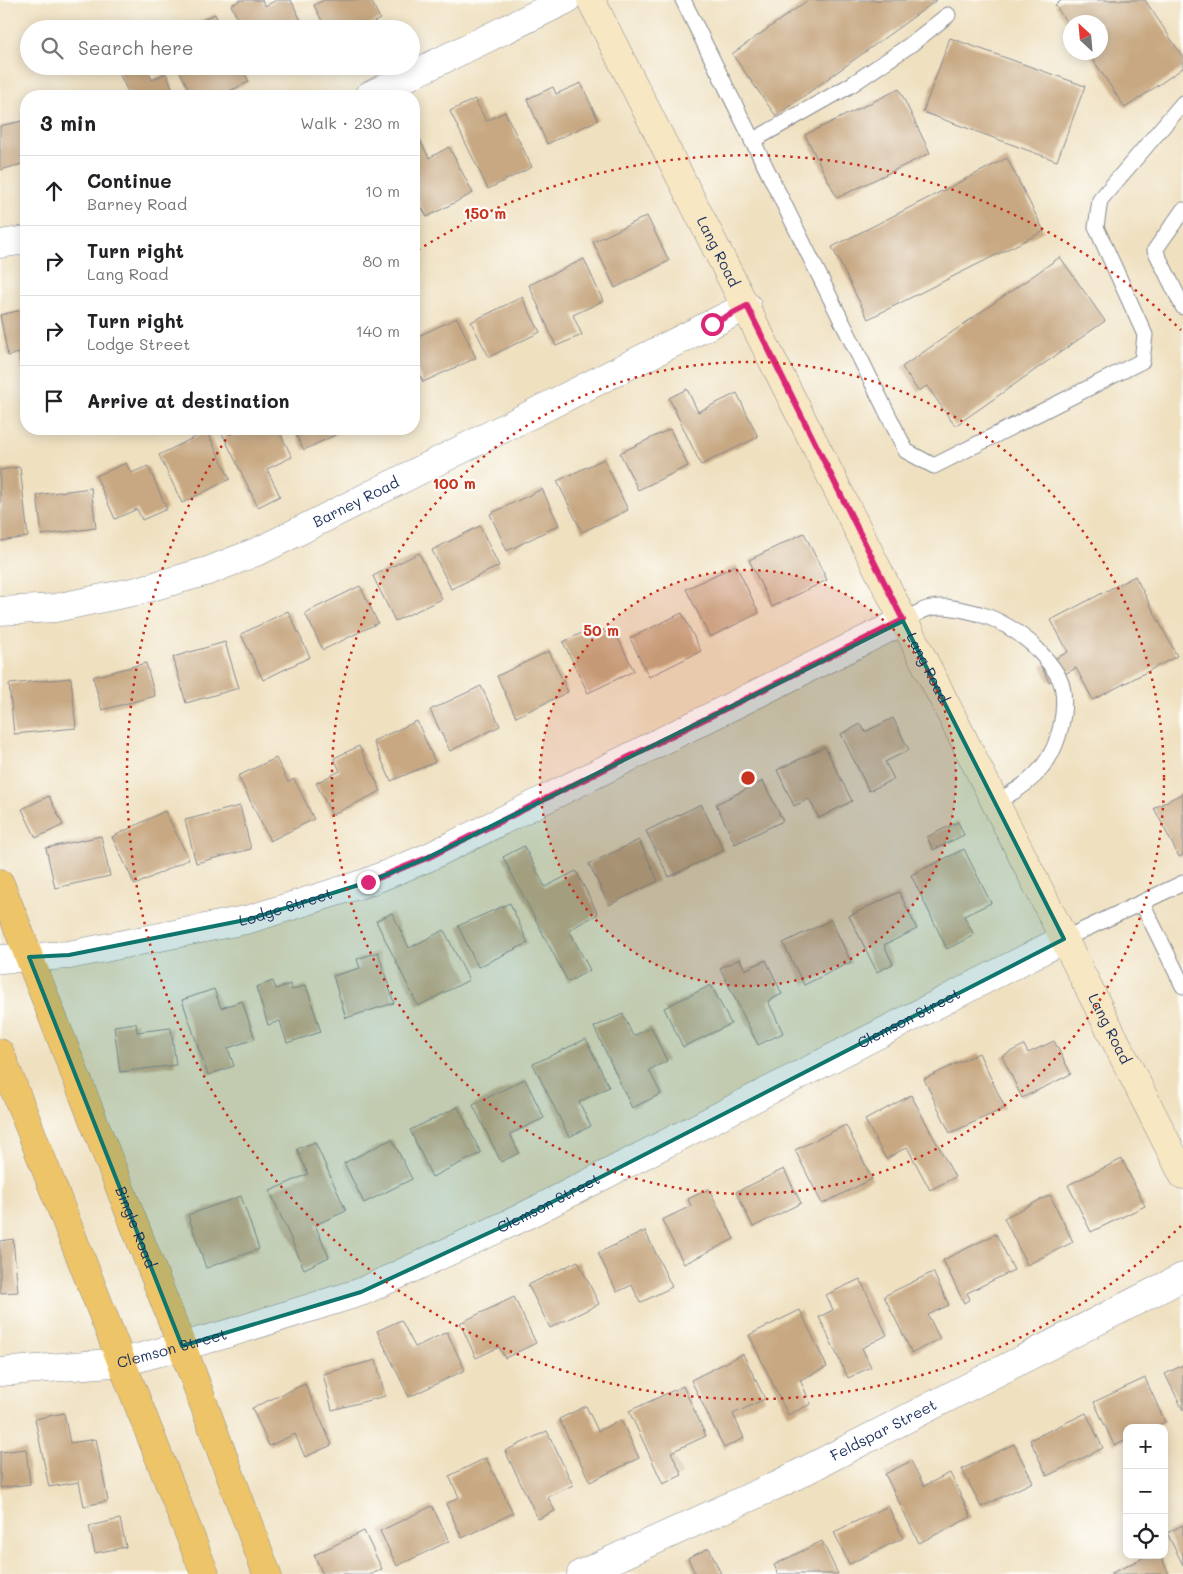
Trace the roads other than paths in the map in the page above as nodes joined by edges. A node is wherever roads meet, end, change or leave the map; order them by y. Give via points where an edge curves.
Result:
1 (566, 0) edge
2 (591, 0) edge
3 (683, 0) edge
4 (948, 15) dead end
5 (420, 71) edge
6 (411, 75) edge
7 (380, 90) edge
8 (1183, 103) edge
9 (752, 141) junction
10 (1183, 210) edge
11 (20, 241) edge
12 (0, 244) edge
13 (747, 306) junction
14 (1183, 308) edge
15 (0, 611) edge
16 (903, 620) junction
17 (995, 802) junction
18 (1183, 883) edge
19 (0, 884) edge
20 (1142, 903) junction
21 (1064, 939) junction
22 (29, 957) junction
23 (0, 959) edge
24 (1183, 986) edge
25 (0, 1053) edge
26 (1183, 1175) edge
27 (1183, 1277) edge
28 (182, 1346) junction
29 (123, 1362) junction
30 (0, 1372) edge
31 (205, 1574) edge
32 (266, 1574) edge
33 (580, 1574) edge

1 - 5 street
2 - 13 street, Lang Road
3 - 9 lane
4 - 9 lane via 851,85
6 - 7 street
8 - 9 lane via 1100,200 1096,227 1145,335 1142,361 934,466 906,451
10 - 14 lane via 1155,250
11 - 12 street
13 - 15 street, Barney Road via 261,550 137,591 55,608
13 - 16 street, Lang Road
16 - 17 street, Lang Road
16 - 17 lane via 931,608 962,609 992,618 1020,634 1043,655 1061,681 1061,731 1051,754 1037,775
16 - 22 street, Lodge Street via 429,857 368,882 250,919 69,955
17 - 21 street, Lang Road
18 - 20 lane
19 - 22 main road, Bingle Road
20 - 21 lane
20 - 24 lane
21 - 26 street, Lang Road
21 - 28 street, Clemson Street via 521,1218 361,1292
22 - 23 street, Lodge Street
22 - 28 main road, Bingle Road
25 - 29 main road
27 - 33 street, Feldspar Street via 781,1483
28 - 29 street, Clemson Street
28 - 32 main road, Bingle Road
29 - 30 street, Clemson Street
29 - 31 main road

